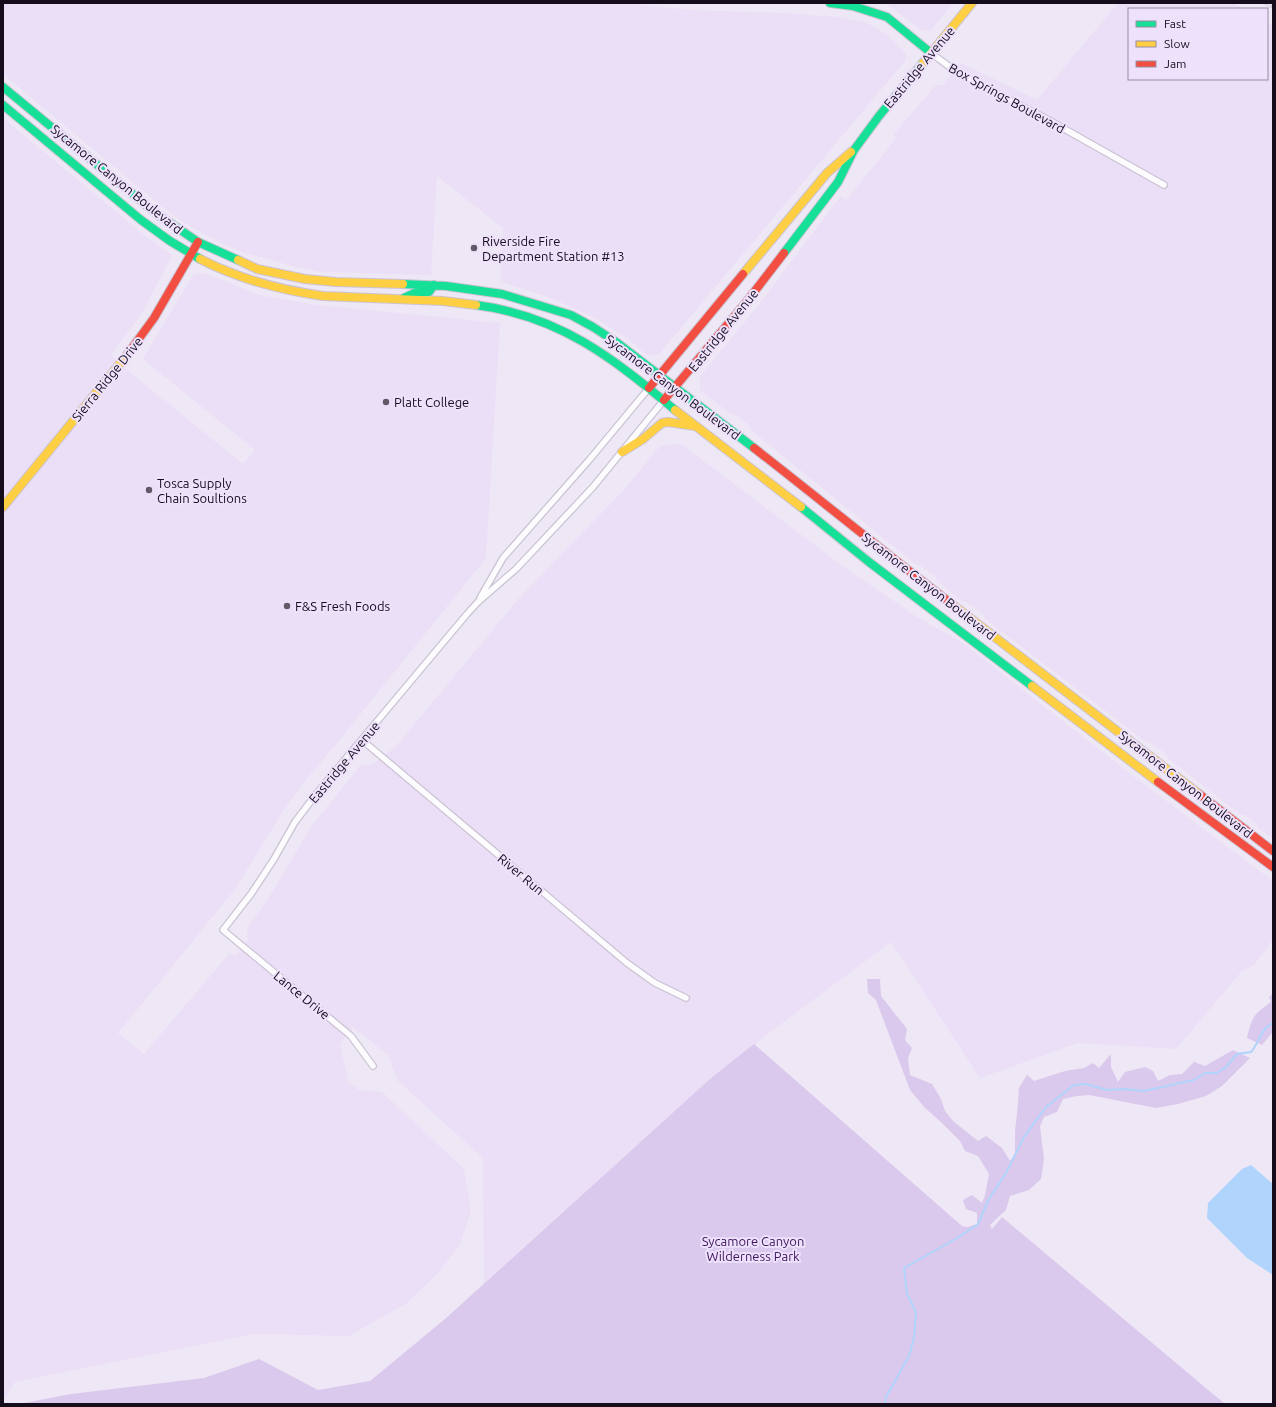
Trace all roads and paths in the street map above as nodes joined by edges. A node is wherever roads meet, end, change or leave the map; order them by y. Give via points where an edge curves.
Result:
1 (830, 3) edge
2 (972, 3) edge
3 (931, 53) junction
4 (3, 87) edge
5 (3, 106) edge
6 (854, 150) junction
7 (1164, 186) dead end
8 (198, 242) junction
9 (191, 255) junction
10 (434, 286) junction
11 (402, 300) junction
12 (660, 375) junction
13 (676, 387) junction
14 (649, 388) junction
15 (664, 400) junction
16 (698, 427) junction
17 (622, 452) junction
18 (3, 506) edge
19 (478, 602) junction
20 (362, 740) junction
21 (1273, 851) edge
22 (1273, 867) edge
23 (223, 930) joint
24 (686, 998) dead end
25 (374, 1066) dead end

1 - 3 main road, Box Springs Boulevard via 853,6 887,17
2 - 3 main road, Eastridge Avenue
3 - 6 main road, Eastridge Avenue
3 - 7 street, Box Springs Boulevard via 962,76 1044,118
4 - 8 main road, Sycamore Canyon Boulevard via 157,214
5 - 9 main road, Sycamore Canyon Boulevard via 157,233
6 - 12 main road, Eastridge Avenue via 827,173
6 - 13 main road, Eastridge Avenue via 838,182 748,300
8 - 9 main road, Sierra Ridge Drive
8 - 10 main road, Sycamore Canyon Boulevard via 257,269 305,279
9 - 11 main road, Sycamore Canyon Boulevard via 245,279 288,291 323,296
9 - 18 main road, Sierra Ridge Drive via 154,318 125,358
10 - 11 main road via 429,293 417,292
10 - 12 main road, Sycamore Canyon Boulevard via 460,287 502,294 571,315 616,342
11 - 14 main road, Sycamore Canyon Boulevard via 458,302 499,308 541,321 588,343
12 - 13 main road, Sycamore Canyon Boulevard
12 - 14 main road, Eastridge Avenue
13 - 15 main road, Eastridge Avenue
13 - 21 main road, Sycamore Canyon Boulevard via 879,548
14 - 15 main road, Sycamore Canyon Boulevard
14 - 19 street, Eastridge Avenue via 503,558
15 - 16 main road, Sycamore Canyon Boulevard
15 - 17 street, Eastridge Avenue
16 - 17 main road via 664,423
16 - 22 main road, Sycamore Canyon Boulevard via 900,586
17 - 19 street, Eastridge Avenue via 593,487 516,569
19 - 20 street, Eastridge Avenue
20 - 23 street, Eastridge Avenue via 295,822 251,894
20 - 24 street, River Run via 627,963 655,983
23 - 25 street, Lance Drive via 351,1036

